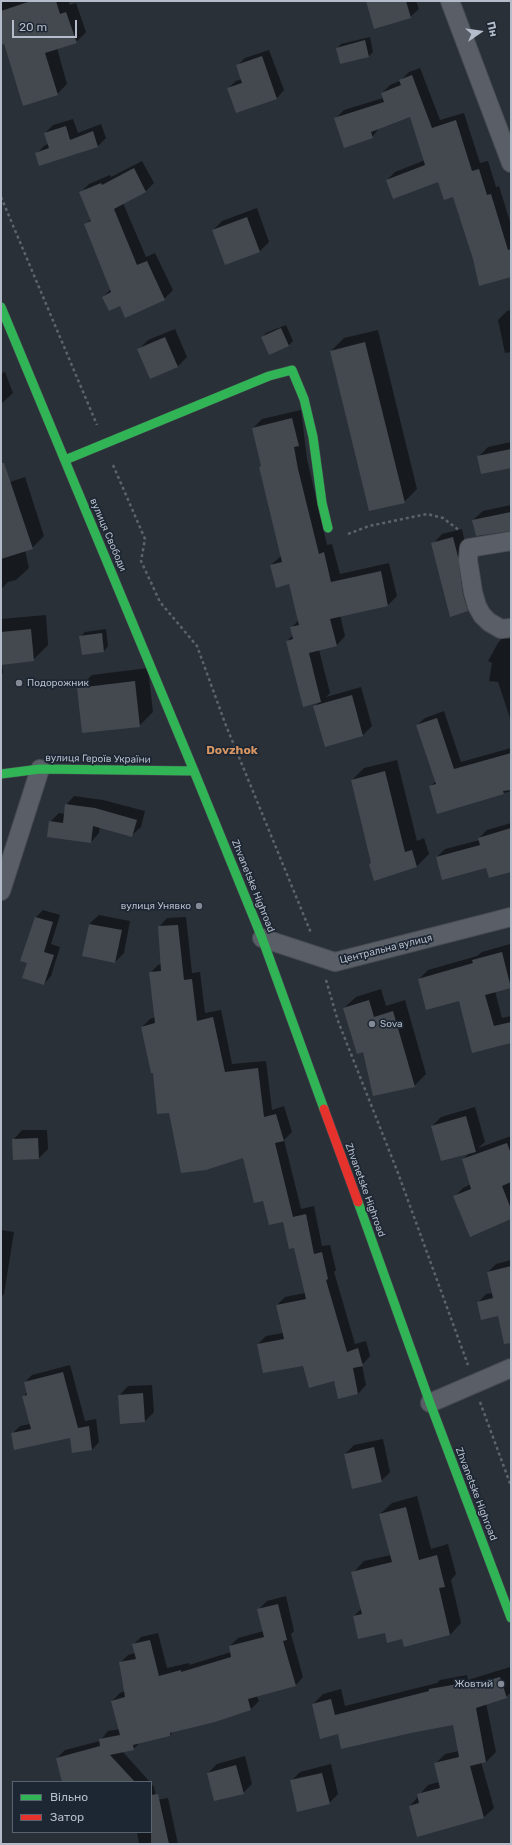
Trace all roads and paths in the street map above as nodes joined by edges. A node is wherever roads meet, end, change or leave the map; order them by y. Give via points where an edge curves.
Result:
1 (450, 1) edge
2 (511, 163) edge
3 (1, 197) edge
4 (1, 307) edge
5 (105, 444) junction
6 (65, 460) junction
7 (328, 528) joint
8 (511, 541) edge
9 (469, 548) junction
10 (511, 628) edge
11 (40, 769) junction
12 (194, 771) junction
13 (1, 774) edge
14 (1, 891) edge
15 (511, 917) edge
16 (262, 938) junction
17 (319, 956) junction
18 (511, 1368) edge
19 (474, 1384) junction
20 (430, 1403) junction
21 (511, 1486) edge
22 (511, 1618) edge

1 - 2 street
3 - 5 path
4 - 6 main road, вулиця Свободи
5 - 6 main road
5 - 7 main road via 269,376 292,370 304,399 313,437
5 - 17 path via 145,539 141,561 160,602 197,646 225,723
6 - 12 main road, вулиця Свободи
7 - 9 path via 337,534 346,535 370,526 427,514 443,518 459,529
8 - 9 street
9 - 10 street via 470,577 477,606 489,622 501,629
11 - 12 main road, вулиця Героїв України
11 - 13 main road, вулиця Героїв України
11 - 14 street
12 - 16 main road, Zhvanetske Highroad
15 - 17 street, Центральна вулиця via 335,962
16 - 17 street, Центральна вулиця
16 - 20 main road, Zhvanetske Highroad
17 - 19 path via 338,1020 398,1173
18 - 19 street
19 - 20 street
19 - 21 path
20 - 22 main road, Zhvanetske Highroad

